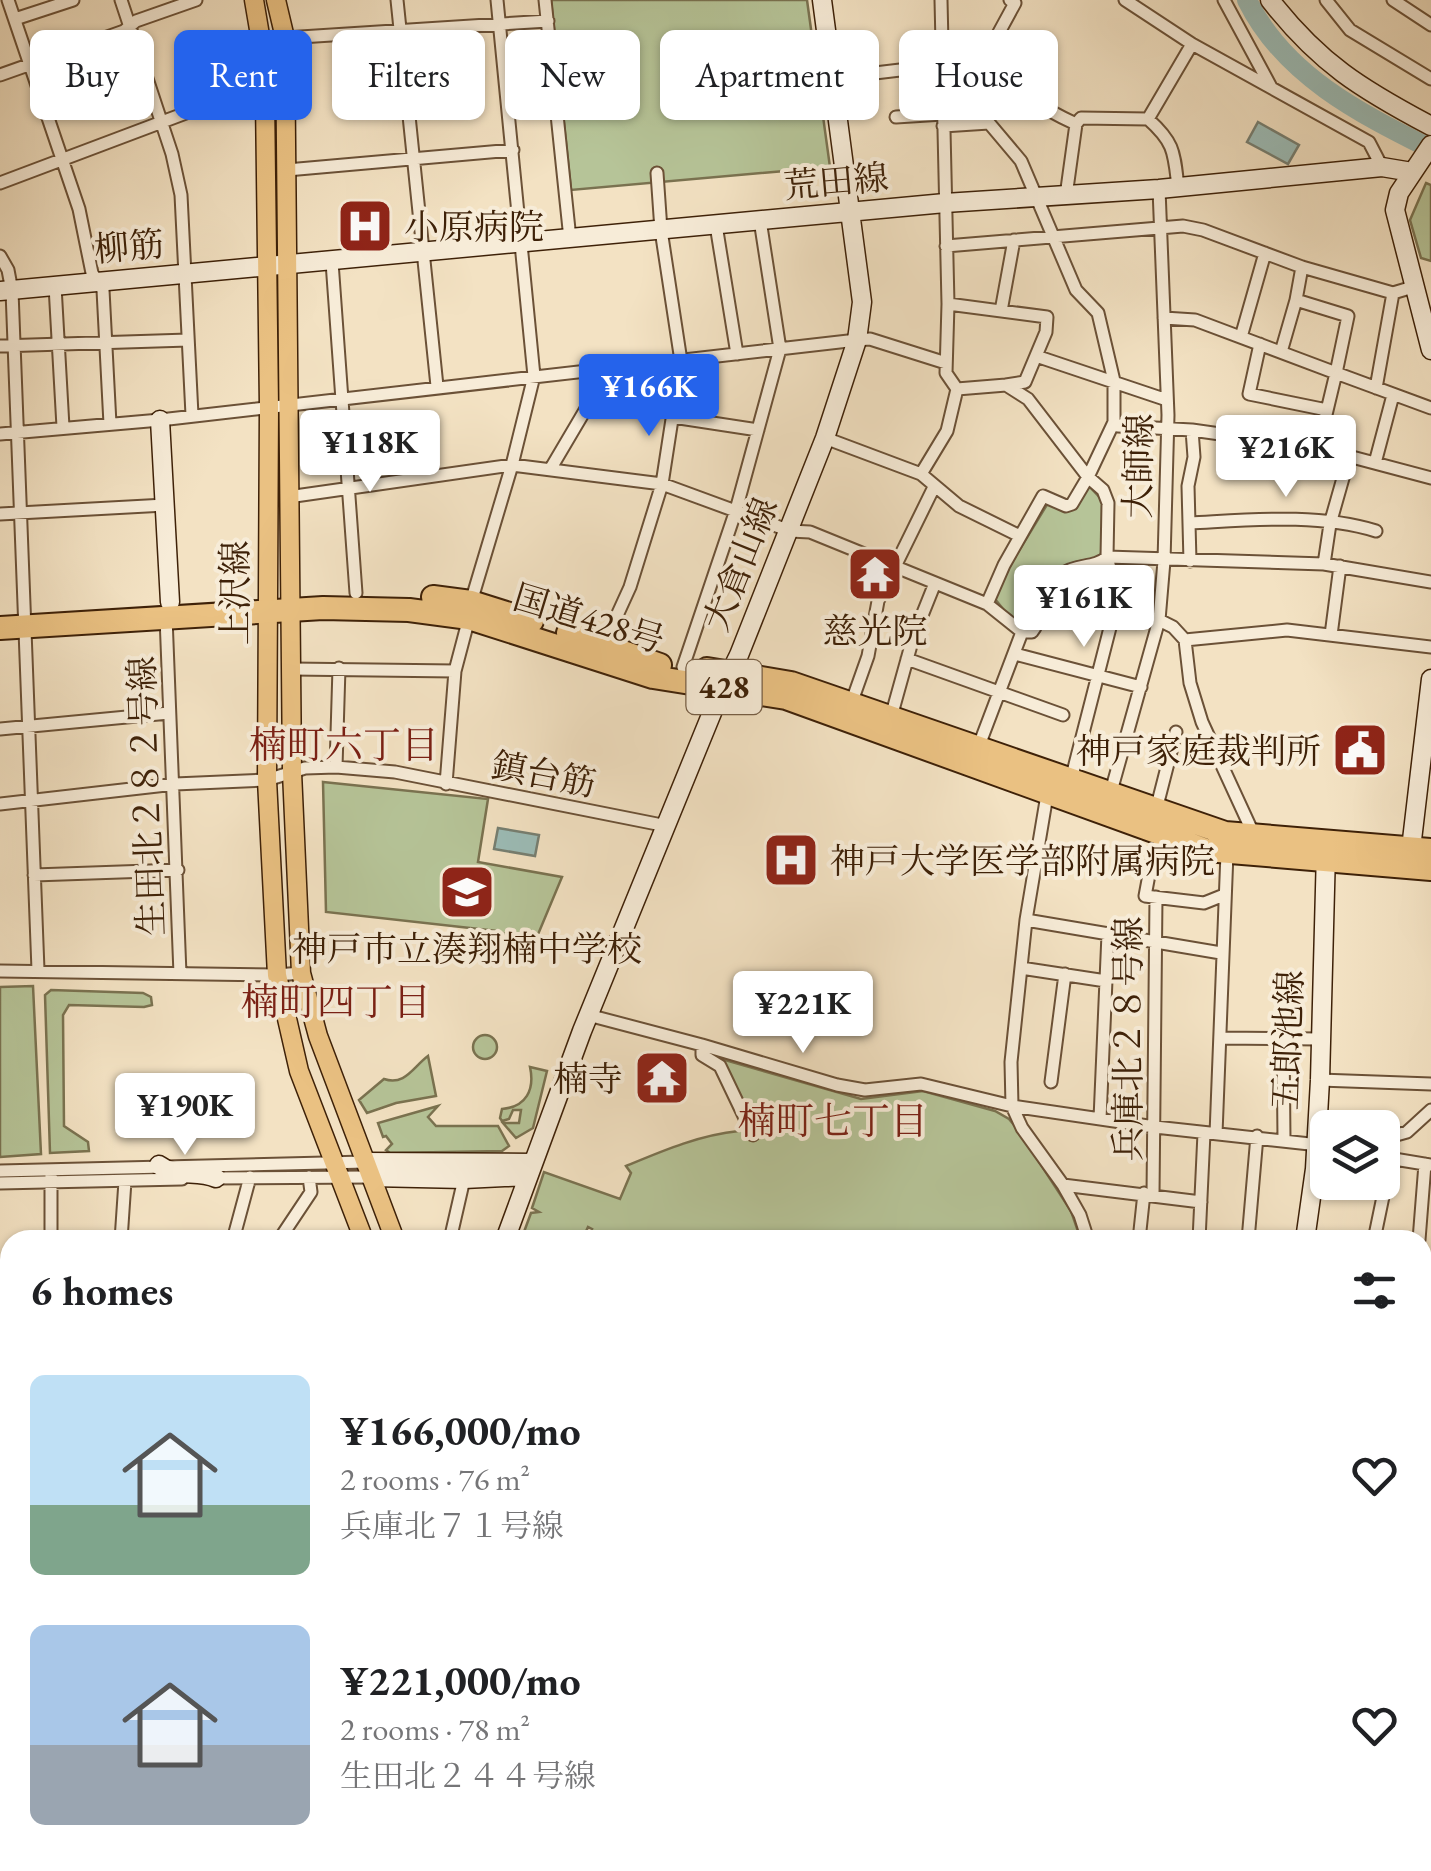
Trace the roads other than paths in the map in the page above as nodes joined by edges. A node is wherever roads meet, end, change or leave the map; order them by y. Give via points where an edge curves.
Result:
1 (8, 0) edge
2 (73, 0) edge
3 (122, 0) edge
4 (196, 0) edge
5 (254, 0) edge
6 (276, 0) edge
7 (397, 0) edge
8 (497, 0) edge
9 (545, 0) edge
10 (822, 0) edge
11 (941, 0) edge
12 (1010, 0) edge
13 (1125, 0) edge
14 (1224, 0) edge
15 (1270, 0) edge
16 (1326, 0) edge
17 (1399, 2) edge
18 (15, 19) junction
19 (548, 21) junction
20 (500, 24) junction
21 (1431, 25) edge
22 (130, 26) junction
23 (119, 30) edge
24 (259, 30) edge
25 (283, 30) edge
26 (400, 30) joint
27 (827, 30) edge
28 (941, 30) edge
29 (1001, 30) edge
30 (1192, 44) junction
31 (30, 64) joint
32 (0, 75) edge
33 (1431, 79) edge
34 (1274, 91) junction
35 (1058, 116) edge
36 (896, 117) dead end
37 (899, 117) edge
38 (174, 119) edge
39 (1148, 119) junction
40 (50, 120) edge
41 (265, 120) edge
42 (286, 120) edge
43 (410, 120) edge
44 (839, 120) edge
45 (943, 120) joint
46 (163, 123) junction
47 (1076, 124) junction
48 (1431, 126) edge
49 (512, 150) junction
50 (414, 156) junction
51 (64, 161) junction
52 (1425, 162) edge
53 (1382, 167) junction
54 (287, 170) junction
55 (657, 174) dead end
56 (0, 183) edge
57 (1178, 188) junction
58 (1158, 189) junction
59 (1066, 196) junction
60 (1036, 198) junction
61 (945, 203) junction
62 (850, 212) junction
63 (760, 220) junction
64 (716, 225) junction
65 (1160, 227) junction
66 (661, 230) junction
67 (1053, 236) junction
68 (570, 239) junction
69 (1014, 240) junction
70 (522, 244) junction
71 (946, 246) junction
72 (1265, 253) junction
73 (423, 254) junction
74 (0, 256) edge
75 (332, 262) junction
76 (287, 264) junction
77 (265, 266) junction
78 (1302, 267) junction
79 (184, 274) junction
80 (96, 282) junction
81 (55, 286) junction
82 (6, 291) edge
83 (1393, 293) junction
84 (1421, 298) edge
85 (1296, 300) junction
86 (948, 304) junction
87 (1000, 311) junction
88 (1164, 318) junction
89 (1241, 337) junction
90 (188, 340) junction
91 (857, 340) junction
92 (106, 342) junction
93 (60, 344) junction
94 (1260, 344) junction
95 (7, 346) edge
96 (780, 349) junction
97 (1431, 350) edge
98 (1281, 352) junction
99 (737, 354) junction
100 (1036, 356) junction
101 (682, 361) junction
102 (946, 362) junction
103 (610, 368) junction
104 (1336, 373) junction
105 (534, 376) junction
106 (1114, 381) junction
107 (1006, 385) junction
108 (437, 386) junction
109 (1376, 388) junction
110 (957, 389) junction
111 (1392, 395) junction
112 (344, 399) junction
113 (1167, 400) junction
114 (288, 405) junction
115 (268, 407) junction
116 (1431, 408) edge
117 (1327, 410) junction
118 (192, 415) junction
119 (673, 417) junction
120 (160, 420) junction
121 (1114, 422) junction
122 (110, 424) junction
123 (63, 427) junction
124 (1166, 429) junction
125 (758, 430) junction
126 (1192, 430) junction
127 (18, 432) junction
128 (0, 434) edge
129 (825, 438) junction
130 (1318, 448) junction
131 (1349, 458) junction
132 (1374, 463) junction
133 (512, 464) junction
134 (551, 468) junction
135 (921, 474) junction
136 (1088, 477) junction
137 (1431, 478) edge
138 (662, 484) junction
139 (934, 487) junction
140 (350, 489) junction
141 (288, 497) junction
142 (165, 505) junction
143 (736, 510) junction
144 (20, 513) junction
145 (0, 514) edge
146 (1190, 522) junction
147 (1330, 524) junction
148 (790, 530) junction
149 (1376, 531) dead end
150 (1020, 536) junction
151 (1107, 557) junction
152 (1164, 560) junction
153 (1190, 561) junction
154 (1324, 564) junction
155 (894, 566) junction
156 (1340, 566) junction
157 (1431, 582) edge
158 (934, 583) junction
159 (356, 593) junction
160 (278, 603) junction
161 (987, 604) junction
162 (1120, 606) junction
163 (168, 609) junction
164 (470, 610) junction
165 (16, 616) edge
166 (1159, 620) junction
167 (0, 628) edge
168 (1022, 632) junction
169 (1330, 635) junction
170 (1185, 640) junction
171 (604, 644) junction
172 (1431, 647) edge
173 (1016, 654) junction
174 (907, 659) junction
175 (684, 667) junction
176 (339, 668) junction
177 (292, 669) junction
178 (455, 671) junction
179 (1098, 675) junction
180 (726, 679) junction
181 (1431, 679) edge
182 (1142, 687) junction
183 (1000, 692) junction
184 (852, 704) junction
185 (169, 714) junction
186 (1429, 714) edge
187 (1063, 715) dead end
188 (891, 716) junction
189 (30, 726) junction
190 (0, 729) edge
191 (1176, 732) dead end
192 (978, 748) junction
193 (336, 767) junction
194 (292, 772) junction
195 (267, 780) junction
196 (1057, 783) junction
197 (175, 784) junction
198 (446, 784) junction
199 (1110, 795) junction
200 (31, 801) junction
201 (0, 804) edge
202 (1156, 810) junction
203 (667, 826) junction
204 (1163, 836) junction
205 (1255, 838) junction
206 (1326, 851) junction
207 (1227, 853) junction
208 (1420, 859) edge
209 (178, 870) junction
210 (34, 875) junction
211 (1224, 896) junction
212 (1156, 897) junction
213 (1026, 920) junction
214 (1108, 934) junction
215 (1156, 942) junction
216 (1221, 953) junction
217 (1021, 968) junction
218 (0, 970) edge
219 (38, 970) junction
220 (301, 972) junction
221 (180, 974) junction
222 (1065, 974) junction
223 (277, 975) junction
224 (1106, 981) junction
225 (588, 1015) junction
226 (1220, 1038) junction
227 (1283, 1038) junction
228 (1320, 1039) junction
229 (702, 1045) junction
230 (1320, 1080) junction
231 (1051, 1082) dead end
232 (1431, 1084) edge
233 (1012, 1106) junction
234 (1321, 1110) edge
235 (1431, 1110) edge
236 (1100, 1119) junction
237 (1155, 1127) junction
238 (1400, 1133) edge
239 (753, 1134) dead end
240 (1210, 1134) junction
241 (1256, 1136) junction
242 (1284, 1139) junction
243 (1310, 1143) edge
244 (1400, 1159) edge
245 (1428, 1164) edge
246 (159, 1166) junction
247 (339, 1169) junction
248 (368, 1169) junction
249 (530, 1170) junction
250 (0, 1171) edge
251 (51, 1174) junction
252 (250, 1177) junction
253 (309, 1177) junction
254 (216, 1178) junction
255 (464, 1180) junction
256 (125, 1181) junction
257 (0, 1183) edge
258 (1063, 1185) junction
259 (1148, 1194) junction
260 (1312, 1200) edge
261 (1380, 1200) edge
262 (1201, 1202) junction
263 (51, 1230) edge
264 (122, 1230) edge
265 (236, 1230) edge
266 (286, 1230) edge
267 (360, 1230) edge
268 (391, 1230) edge
269 (452, 1230) edge
270 (509, 1230) edge
271 (1085, 1230) edge
272 (1141, 1230) edge
273 (1200, 1230) edge
274 (1249, 1230) edge
275 (1307, 1230) edge
276 (1376, 1230) edge
277 (1420, 1230) edge

1 - 18 street
2 - 18 street
3 - 22 street
4 - 22 street
5 - 24 main road, 上沢線
6 - 25 main road, 上沢線
7 - 26 street
8 - 20 street
9 - 19 street
10 - 27 street, 大倉山線
11 - 28 street
12 - 29 street via 1016,3
13 - 30 street
14 - 34 street
15 - 48 street via 1302,41 1366,92
16 - 33 street via 1350,30
17 - 21 street
18 - 31 street
19 - 20 street
19 - 68 street
20 - 26 street
20 - 49 street
22 - 23 street
22 - 46 street
30 - 34 street
30 - 39 street
31 - 32 street
34 - 53 street via 1369,142
35 - 47 street
36 - 37 street
38 - 46 street
39 - 47 street via 1081,118
39 - 57 street via 1168,136
40 - 51 street
41 - 77 main road, 上沢線
42 - 54 main road, 上沢線
43 - 50 street
44 - 62 street, 大倉山線
45 - 60 street via 989,122 1021,160
45 - 61 street
46 - 51 street
46 - 79 street via 181,196
47 - 59 street
49 - 50 street
49 - 70 street
50 - 54 street
50 - 73 street
51 - 56 street
51 - 80 street
52 - 53 street, 荒田線
52 - 84 street via 1399,193 1395,210
53 - 57 street, 荒田線
54 - 76 main road, 上沢線
55 - 66 street
57 - 58 street, 荒田線
58 - 59 street, 荒田線
58 - 65 street, 大師線
59 - 60 street, 荒田線
60 - 61 street, 荒田線
60 - 67 street
61 - 62 street, 荒田線
61 - 71 street
62 - 63 street, 荒田線
62 - 91 street, 大倉山線 via 862,302
63 - 64 street, 荒田線
63 - 96 street
64 - 66 street, 荒田線
64 - 99 street
65 - 67 street
65 - 72 street via 1203,230
65 - 88 street, 大師線
66 - 68 street, 荒田線
66 - 101 street
67 - 69 street
67 - 106 street via 1076,290 1098,313
68 - 70 street, 荒田線
69 - 71 street
69 - 87 street
70 - 73 street, 荒田線
70 - 105 street
71 - 86 street
72 - 78 street
72 - 89 street
73 - 75 street, 荒田線
73 - 108 street
74 - 82 street via 8,270
75 - 76 street, 荒田線
75 - 112 street
76 - 77 street, 荒田線
76 - 114 main road, 上沢線
77 - 79 street, 柳筋
77 - 115 main road, 上沢線
78 - 83 street
78 - 85 street
79 - 80 street, 柳筋
79 - 90 street
80 - 81 street, 柳筋
80 - 92 street via 103,290
81 - 82 street, 柳筋
81 - 93 street
82 - 95 street
83 - 84 street
83 - 109 street
84 - 97 street
85 - 98 street
85 - 104 street via 1348,316
86 - 87 street
86 - 102 street
87 - 100 street via 1047,317
88 - 89 street via 1195,320
88 - 113 street, 大師線
89 - 94 street
90 - 92 street
90 - 118 street
91 - 96 street
91 - 102 street
91 - 129 street, 大倉山線
92 - 93 street
92 - 122 street
93 - 95 street
93 - 123 street
94 - 98 street
94 - 117 street via 1249,394
95 - 127 street
96 - 99 street
96 - 125 street
98 - 104 street
99 - 101 street
100 - 106 street
100 - 107 street via 1025,382
101 - 103 street
101 - 119 street
102 - 110 street
103 - 105 street
103 - 134 street
104 - 109 street
104 - 117 street
105 - 108 street
105 - 133 street
106 - 113 street
106 - 121 street
107 - 110 street
107 - 136 street via 1028,400
108 - 112 street
109 - 111 street
110 - 135 street via 947,431
111 - 116 street
111 - 132 street
112 - 114 street
112 - 140 street
113 - 124 street, 大師線
114 - 115 street
114 - 141 main road, 上沢線
115 - 118 street
115 - 160 main road, 上沢線
117 - 130 street
118 - 120 street
119 - 125 street
119 - 138 street
120 - 122 street
120 - 142 street
121 - 124 street
121 - 136 street
122 - 123 street
123 - 127 street
124 - 126 street
124 - 152 street, 大師線
125 - 143 street
126 - 130 street
126 - 146 street
127 - 128 street
127 - 144 street
129 - 135 street
129 - 148 street, 大倉山線
130 - 131 street
131 - 132 street
131 - 147 street
132 - 137 street
133 - 134 street
133 - 140 street
133 - 164 street
134 - 138 street
135 - 139 street
136 - 150 street via 1072,504 1044,496
136 - 151 street via 1108,503
138 - 143 street
138 - 171 street via 630,587
139 - 150 street
139 - 155 street
140 - 141 street
140 - 159 street
141 - 160 main road, 上沢線
142 - 144 street
142 - 163 street
143 - 148 street
143 - 175 street
144 - 145 street
144 - 165 street
146 - 147 street
146 - 153 street
147 - 149 street
147 - 154 street
148 - 155 street
148 - 180 street, 大倉山線
150 - 161 street
151 - 152 street
151 - 162 street
151 - 168 street via 1060,575 1042,619 1032,632
152 - 153 street
152 - 166 street, 大師線
153 - 154 street
154 - 156 street
155 - 158 street
155 - 184 street via 878,601
156 - 157 street
156 - 169 street
158 - 161 street
158 - 174 street
159 - 160 highway, 国道428号 / 428
159 - 164 highway, 国道428号 / 428 via 411,594
160 - 163 highway, 国道428号 / 428
160 - 164 highway, 国道428号 / 428
160 - 177 main road, 上沢線
160 - 195 main road, 上沢線
161 - 168 street
162 - 166 street via 1138,621
162 - 179 street
163 - 165 highway, 国道428号 / 428
163 - 185 street, 生田北２８２号線
164 - 171 highway, 国道428号 / 428
164 - 178 street
164 - 180 highway, 国道428号 / 428 via 653,677
165 - 167 highway, 国道428号 / 428
165 - 189 street
166 - 170 street
166 - 182 street, 大師線
168 - 173 street
169 - 170 street via 1288,630
169 - 172 street
170 - 205 street via 1202,722
171 - 175 highway, 国道428号 / 428
173 - 179 street
173 - 183 street
174 - 183 street
174 - 188 street
175 - 180 highway, 国道428号 / 428
176 - 177 street
176 - 178 street
176 - 193 street
177 - 194 main road, 上沢線
178 - 198 street
179 - 182 street
179 - 196 street
180 - 184 highway, 国道428号 / 428 via 791,683
180 - 196 highway, 国道428号 / 428
180 - 203 street, 大倉山線
181 - 186 street
182 - 199 street, 大師線
183 - 187 street
183 - 192 street
184 - 188 highway, 国道428号 / 428
185 - 189 street
185 - 197 street, 生田北２８２号線
186 - 208 street
188 - 192 highway, 国道428号 / 428
189 - 190 street
189 - 200 street
191 - 202 street
192 - 196 highway, 国道428号 / 428
193 - 194 street, 鎮台筋
193 - 198 street, 鎮台筋
194 - 195 street, 鎮台筋
194 - 220 main road, 上沢線
195 - 197 street, 鎮台筋
195 - 223 main road, 上沢線
196 - 199 highway, 国道428号 / 428
196 - 204 highway, 国道428号 / 428
196 - 213 street
197 - 200 street, 鎮台筋
197 - 209 street, 生田北２８２号線
198 - 203 street, 鎮台筋
199 - 202 highway, 国道428号 / 428
200 - 201 street, 鎮台筋
200 - 210 street
202 - 205 highway, 国道428号 / 428
203 - 225 street, 大倉山線
204 - 207 highway, 国道428号 / 428
204 - 212 street, 兵庫北２８号線 via 1146,896
205 - 206 highway, 国道428号 / 428
206 - 207 highway, 国道428号 / 428
206 - 208 highway, 国道428号 / 428
206 - 228 street, 五郎池線
207 - 211 street
209 - 210 street
209 - 221 street, 生田北２８２号線
210 - 219 street
211 - 212 street via 1204,903
211 - 216 street
212 - 215 street, 兵庫北２８号線
213 - 214 street
213 - 217 street
214 - 215 street
214 - 224 street
215 - 216 street
215 - 237 street, 兵庫北２８号線
216 - 226 street
217 - 222 street
217 - 233 street
218 - 219 street
219 - 221 street
220 - 223 street
220 - 248 main road, 上沢線
221 - 223 street
222 - 224 street
222 - 231 street
223 - 247 main road, 上沢線 via 299,1070
224 - 236 street
225 - 229 street
225 - 249 street, 大倉山線
226 - 227 street
226 - 240 street
227 - 228 street
227 - 242 street
228 - 230 street, 五郎池線
229 - 233 street via 837,1086 920,1084
229 - 239 street via 702,1054 720,1066
230 - 232 street
230 - 234 street, 五郎池線
233 - 236 street
233 - 258 street
235 - 238 street
236 - 237 street
237 - 240 street
237 - 259 street, 兵庫北２８号線
240 - 241 street
240 - 262 street
241 - 242 street
241 - 274 street
242 - 243 street
244 - 245 street
245 - 277 street
246 - 247 street
246 - 251 street
246 - 254 street
247 - 248 street
247 - 253 street
247 - 267 main road, 上沢線
248 - 249 street
248 - 255 street
248 - 268 main road, 上沢線
249 - 255 street
249 - 270 street, 大倉山線
250 - 251 street
251 - 256 street
251 - 257 street
251 - 263 street
252 - 253 street
252 - 254 street
252 - 265 street
253 - 266 street via 311,1192
254 - 256 street
255 - 269 street
256 - 264 street
258 - 259 street
258 - 271 street
259 - 262 street
259 - 272 street, 兵庫北２８号線
260 - 275 street, 五郎池線
261 - 276 street
262 - 273 street

